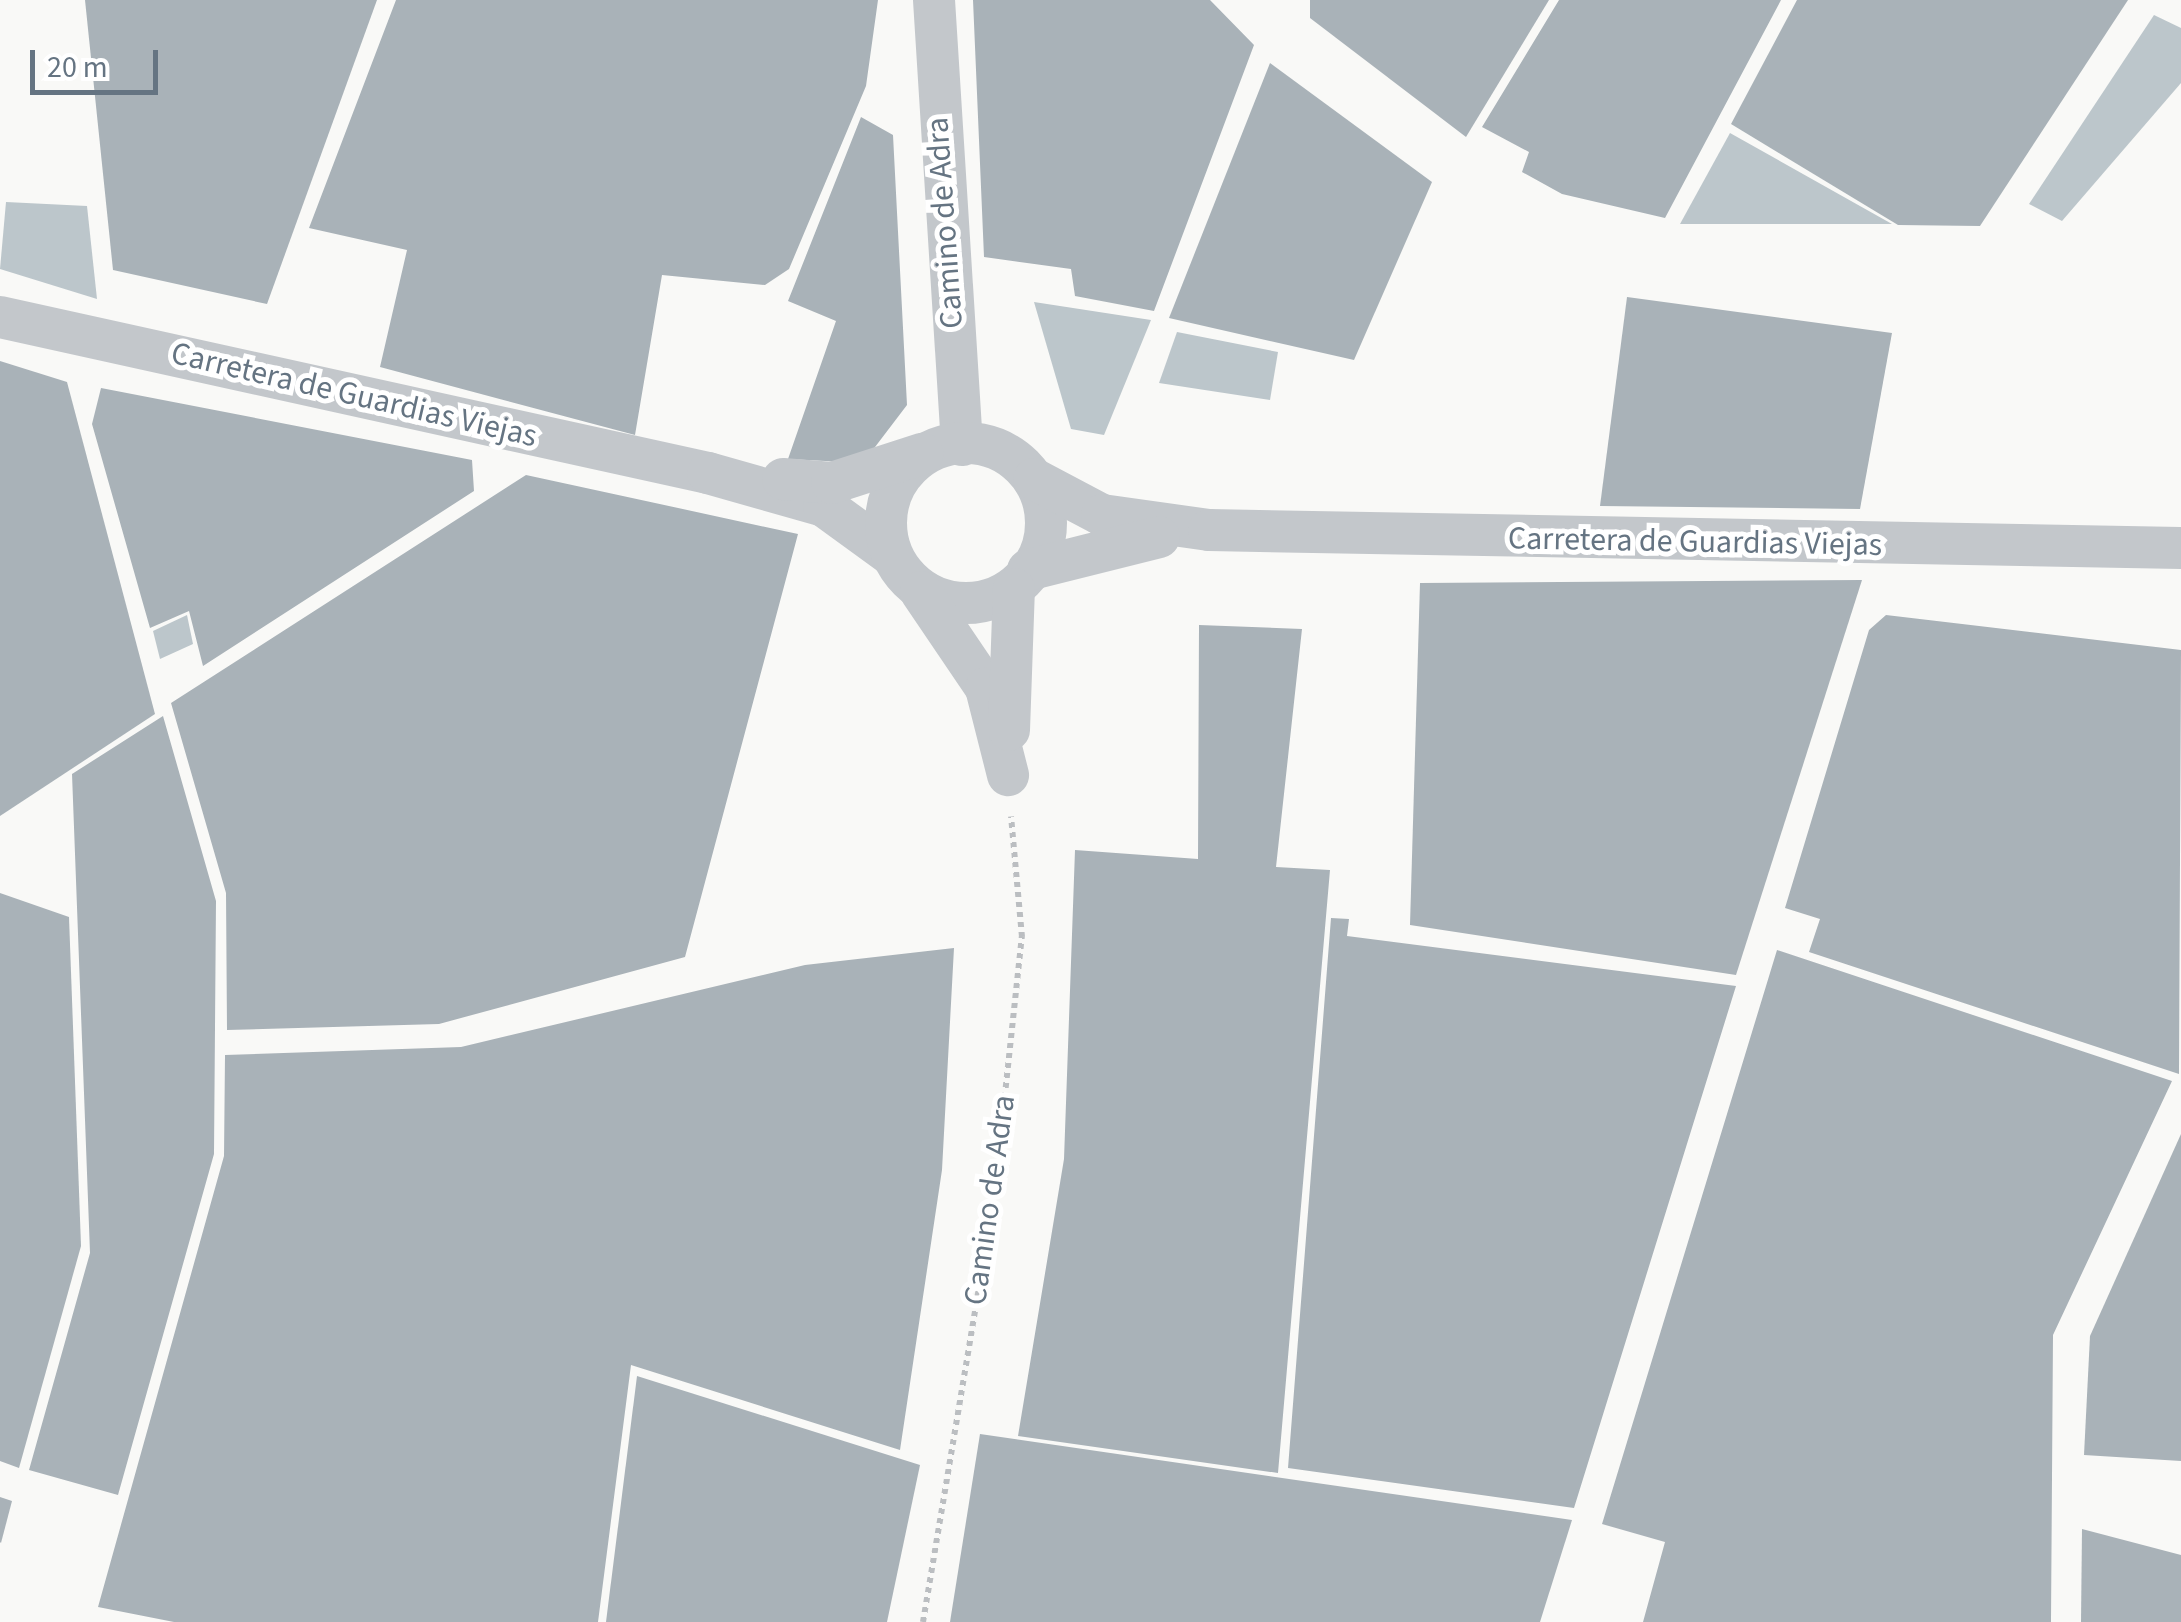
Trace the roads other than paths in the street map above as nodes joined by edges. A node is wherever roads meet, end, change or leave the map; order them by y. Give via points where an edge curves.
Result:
1 (934, 0) edge
2 (0, 316) edge
3 (945, 448) junction
4 (708, 474) junction
5 (1034, 479) junction
6 (1209, 530) junction
7 (2181, 548) edge
8 (890, 554) junction
9 (1021, 580) junction
10 (921, 592) junction

1 - 3 street, Camino de Adra
2 - 4 street, Carretera de Guardias Viejas
3 - 4 street, Carretera de Guardias Viejas via 832,482
3 - 5 street via 1010,455
3 - 8 street via 893,488
4 - 8 street, Carretera de Guardias Viejas via 824,506
5 - 6 street, Carretera de Guardias Viejas via 1102,515
5 - 9 street via 1047,513 1044,546
6 - 7 street, Carretera de Guardias Viejas
6 - 9 street, Carretera de Guardias Viejas via 1099,546
8 - 10 street
9 - 10 street via 968,605
9 - 10 street via 1008,775 986,688

